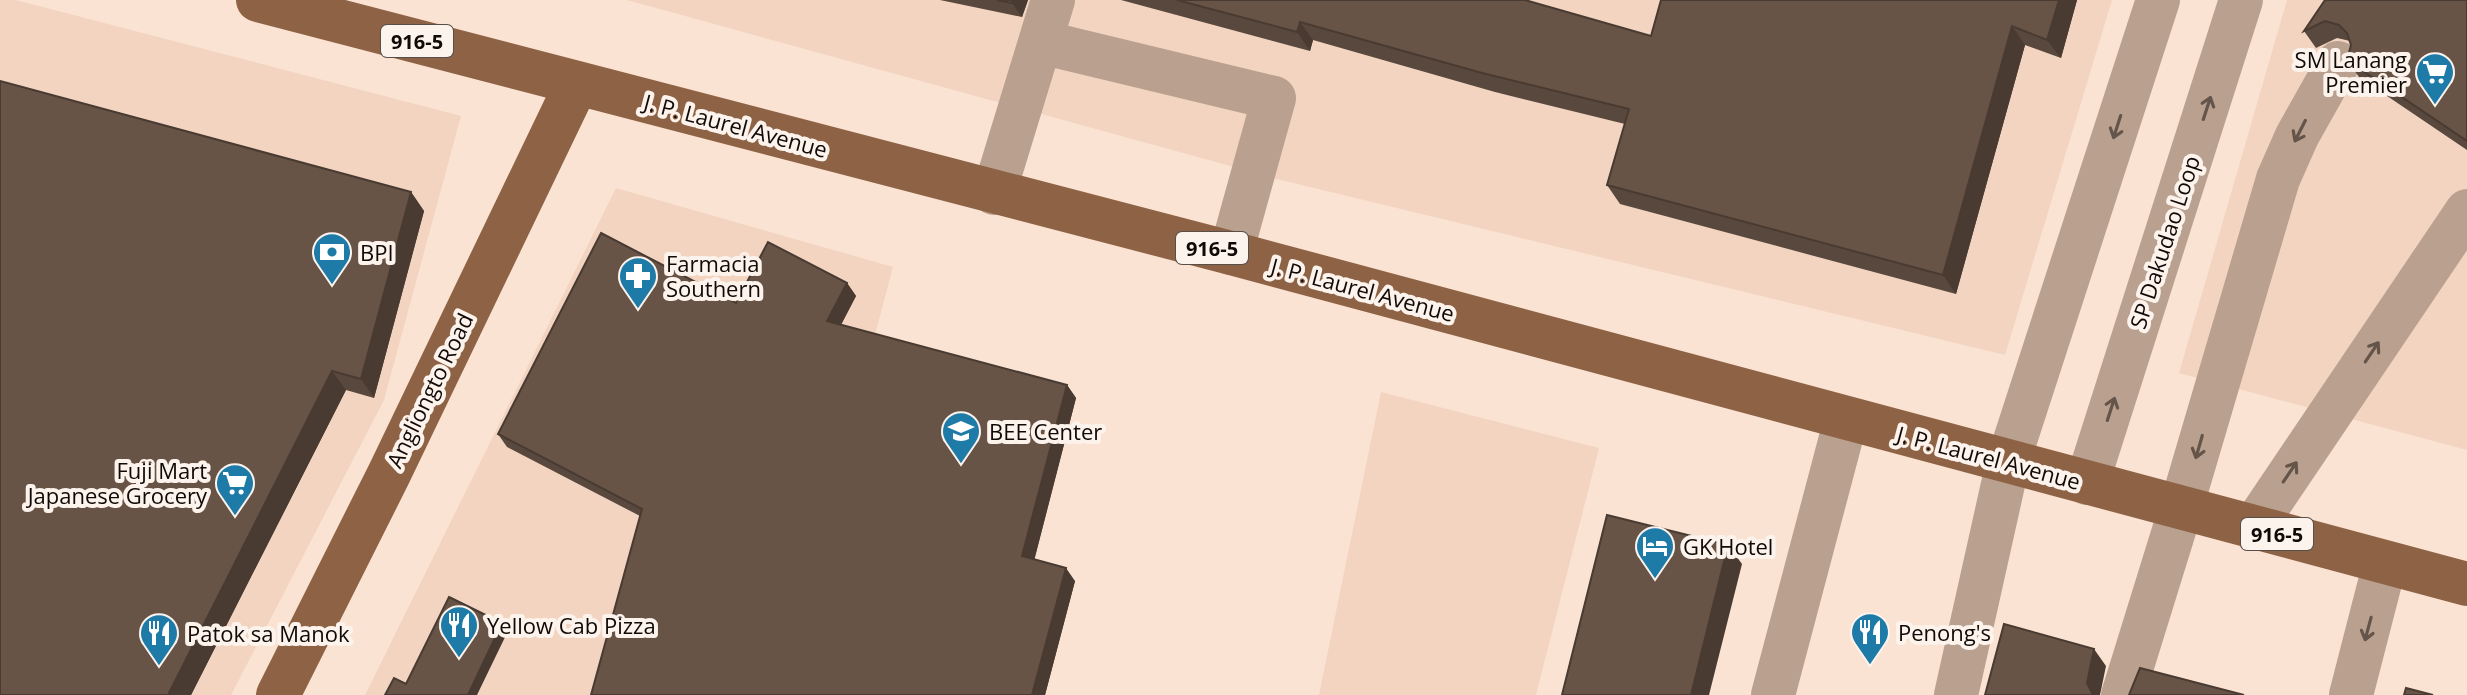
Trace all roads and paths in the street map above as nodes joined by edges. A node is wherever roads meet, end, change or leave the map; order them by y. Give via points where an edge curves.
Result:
1 (258, 0) edge
2 (1053, 0) edge
3 (2158, 0) edge
4 (2241, 0) edge
5 (1041, 42) junction
6 (2338, 63) dead end
7 (577, 83) junction
8 (994, 193) junction
9 (2467, 211) edge
10 (1231, 253) junction
11 (1846, 419) junction
12 (2008, 462) junction
13 (2087, 483) junction
14 (2181, 508) junction
15 (2253, 528) junction
16 (2385, 563) junction
17 (2467, 584) edge
18 (278, 695) edge
19 (1773, 695) edge
20 (1956, 695) edge
21 (2123, 695) edge
22 (2351, 695) edge

1 - 7 main road, J. P. Laurel Avenue / 916-5
2 - 5 street
3 -> 12 street
13 -> 4 street, SP Dakudao Loop
5 - 8 street
5 - 10 street via 1274,98
6 -> 14 street via 2278,179
7 - 8 main road, J. P. Laurel Avenue / 916-5
7 - 18 main road, Angliongto Road
8 - 10 main road, J. P. Laurel Avenue / 916-5
15 -> 9 street
10 - 11 main road, J. P. Laurel Avenue / 916-5
11 - 12 main road, J. P. Laurel Avenue / 916-5
11 - 19 street
12 - 13 main road, J. P. Laurel Avenue / 916-5
12 - 20 street
13 - 14 main road, J. P. Laurel Avenue / 916-5
14 - 15 main road, J. P. Laurel Avenue / 916-5
14 - 21 street
15 - 16 main road, J. P. Laurel Avenue / 916-5
16 - 17 main road, J. P. Laurel Avenue / 916-5
16 -> 22 street

